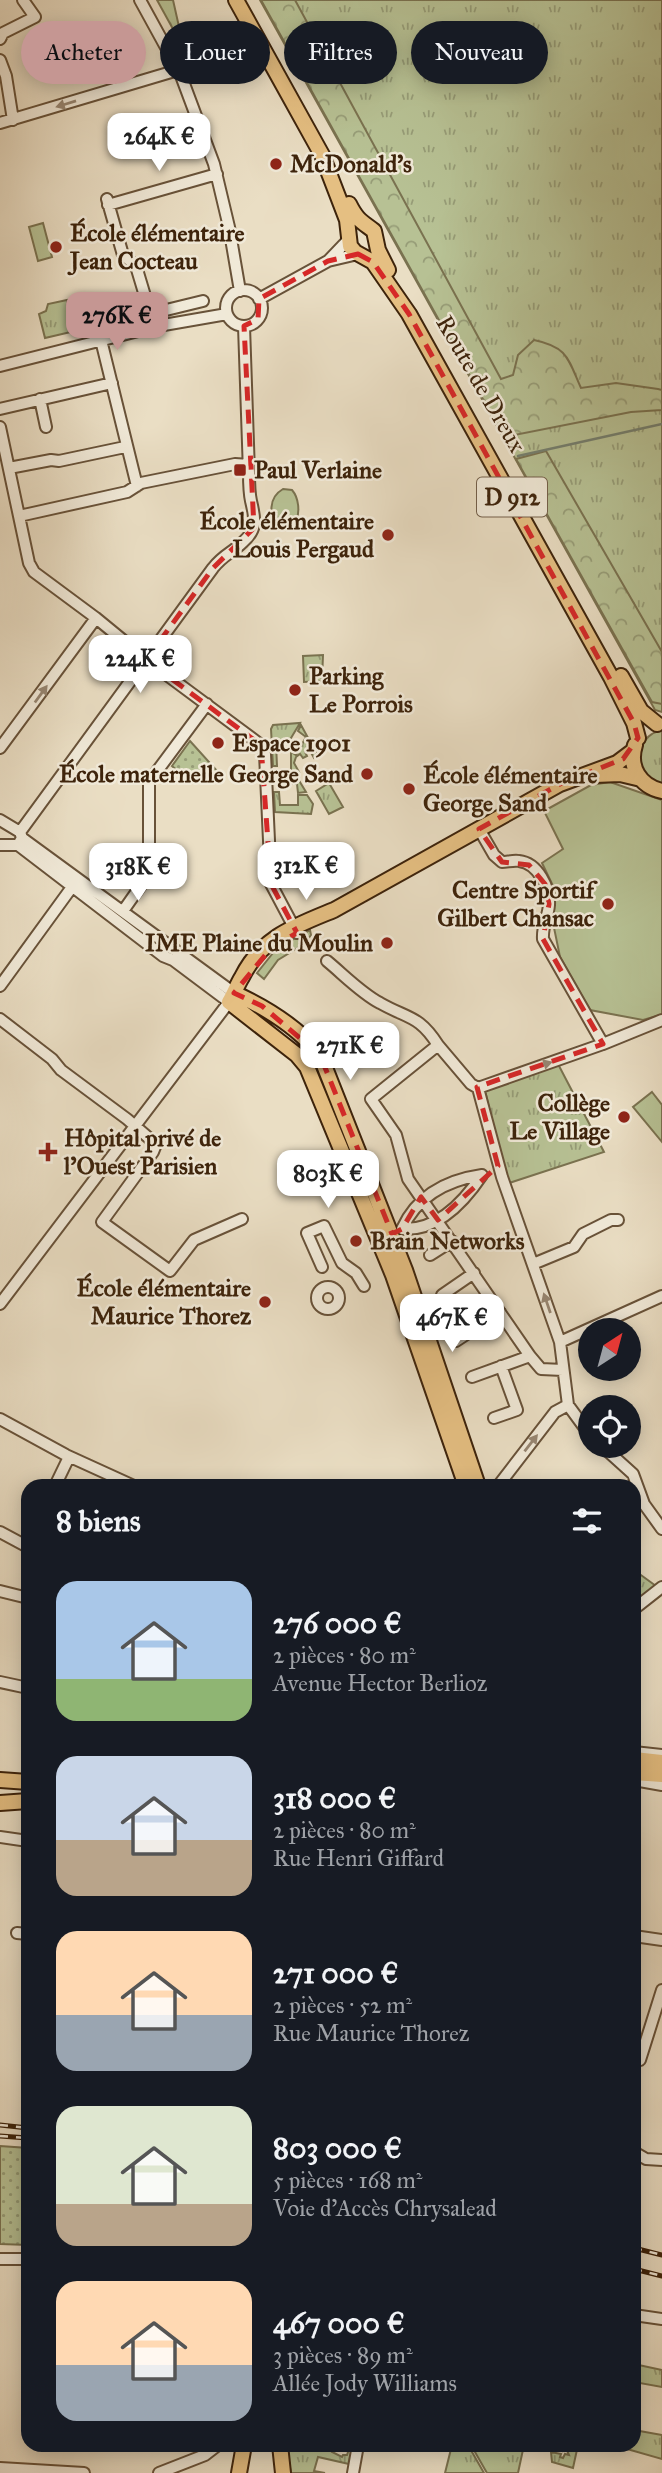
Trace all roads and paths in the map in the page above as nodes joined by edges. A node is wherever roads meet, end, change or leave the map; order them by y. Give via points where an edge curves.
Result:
1 (23, 0) edge
2 (140, 0) edge
3 (238, 0) edge
4 (160, 37) edge
5 (0, 39) edge
6 (0, 60) edge
7 (160, 77) edge
8 (183, 84) edge
9 (13, 120) junction
10 (0, 124) edge
11 (217, 174) junction
12 (363, 226) junction
13 (349, 237) junction
14 (377, 243) junction
15 (360, 254) junction
16 (328, 261) junction
17 (240, 291) junction
18 (259, 299) junction
19 (151, 310) junction
20 (227, 314) junction
21 (199, 319) junction
22 (244, 326) junction
23 (155, 327) junction
24 (101, 340) junction
25 (0, 366) edge
26 (112, 383) junction
27 (40, 400) junction
28 (0, 409) edge
29 (0, 427) edge
30 (46, 427) dead end
31 (125, 447) dead end
32 (249, 465) junction
33 (9, 468) junction
34 (137, 486) junction
35 (19, 516) junction
36 (96, 618) junction
37 (146, 660) junction
38 (207, 704) junction
39 (660, 724) edge
40 (636, 744) junction
41 (0, 748) edge
42 (580, 776) junction
43 (641, 779) junction
44 (662, 791) edge
45 (0, 820) edge
46 (479, 829) junction
47 (20, 838) junction
48 (0, 845) edge
49 (72, 887) junction
50 (123, 911) junction
51 (296, 930) junction
52 (327, 961) dead end
53 (0, 986) edge
54 (234, 994) junction
55 (0, 1019) edge
56 (662, 1020) edge
57 (603, 1044) junction
58 (438, 1045) junction
59 (478, 1088) junction
60 (134, 1125) junction
61 (498, 1166) junction
62 (482, 1175) junction
63 (423, 1200) junction
64 (242, 1219) dead end
65 (438, 1220) junction
66 (618, 1220) dead end
67 (397, 1231) junction
68 (452, 1241) junction
69 (430, 1255) dead end
70 (533, 1264) junction
71 (322, 1267) dead end
72 (474, 1273) junction
73 (364, 1286) dead end
74 (442, 1295) dead end
75 (662, 1296) edge
76 (0, 1304) edge
77 (500, 1312) junction
78 (456, 1341) dead end
79 (560, 1342) junction
80 (530, 1356) junction
81 (501, 1366) junction
82 (563, 1370) junction
83 (472, 1377) dead end
84 (568, 1405) junction
85 (494, 1418) dead end
86 (0, 1419) edge
87 (578, 1419) edge
88 (69, 1457) junction
89 (616, 1458) edge
90 (58, 1479) edge
91 (118, 1479) edge
92 (464, 1479) edge
93 (476, 1479) edge
94 (503, 1479) edge
95 (636, 1479) edge
96 (641, 1495) edge
97 (662, 1529) edge
98 (0, 1532) edge
99 (21, 1541) edge
100 (662, 1587) edge
101 (0, 1591) edge
102 (21, 1596) edge
103 (641, 1604) edge
104 (0, 1682) edge
105 (21, 1686) edge
106 (641, 1753) edge
107 (662, 1755) edge
108 (641, 1760) edge
109 (662, 1762) edge
110 (641, 1774) edge
111 (662, 1775) edge
112 (0, 1780) edge
113 (641, 1781) edge
114 (21, 1782) edge
115 (662, 1785) edge
116 (0, 1789) edge
117 (21, 1789) edge
118 (21, 1801) edge
119 (0, 1802) edge
120 (0, 1837) edge
121 (21, 1840) edge
122 (641, 1937) edge
123 (662, 1940) edge
124 (662, 1990) edge
125 (641, 2057) edge
126 (641, 2156) edge
127 (662, 2160) edge
128 (0, 2259) edge
129 (21, 2259) edge
130 (641, 2316) edge
131 (662, 2319) edge
132 (209, 2452) edge
133 (243, 2452) edge
134 (281, 2452) edge
135 (357, 2452) edge
136 (0, 2468) edge
137 (353, 2471) edge
138 (84, 2473) edge
139 (159, 2473) edge
140 (239, 2473) edge
141 (283, 2473) edge

1 - 5 street via 35,17
2 - 4 street
3 - 12 main road
3 - 13 main road via 322,155
6 - 9 street
7 -> 9 street
8 - 11 street
9 - 10 street
11 - 17 street
11 - 19 street via 107,202 123,255 136,266
12 - 13 main road
12 - 14 main road via 374,231
13 - 15 main road via 350,246
13 - 16 street
14 - 15 main road via 373,250
14 - 39 main road, Route de Dreux / D 912 via 380,257 638,706
15 - 16 street
15 - 40 main road, Route de Dreux / D 912 via 381,272 443,373 611,677 634,723
16 - 18 street
17 - 18 street
17 - 20 street via 229,299
18 - 22 street via 258,319
19 - 21 street via 199,302
19 - 23 street
20 - 21 street
20 - 22 street
21 - 23 street
22 - 32 street
23 - 24 street
24 - 25 street
24 - 26 street
26 - 27 street
26 - 34 street
27 - 28 street
27 - 30 street
29 - 33 street
31 - 33 street
32 - 34 street via 235,464
32 - 37 street via 254,528 219,561
33 - 35 street
34 - 35 street
35 - 36 street via 31,567
36 - 37 street
41 -> 36 street
37 - 38 street
37 - 47 street
38 - 50 street via 149,782 149,874
38 - 51 street via 261,745 265,754 271,884
39 - 40 main road via 643,732
40 - 42 main road via 617,763
40 - 43 main road, Route de Dreux via 633,762
42 - 43 main road via 620,774
42 - 46 main road
43 - 44 main road
45 - 47 street
46 - 51 main road
46 - 57 street via 502,862 519,861 536,870 548,894 543,939
47 - 48 street
47 - 49 street
47 - 50 street
49 - 53 street
49 - 54 street via 163,956
50 - 54 street
51 - 54 main road via 267,942
52 - 58 street via 379,1003 414,1018
54 - 60 street
54 - 67 main road via 262,1006 307,1039 320,1055
54 - 92 main road via 307,1067 393,1275
55 - 60 street
56 - 57 street
59 -> 57 street
58 - 59 street
58 - 63 street via 371,1099 396,1135 408,1179
59 - 61 street
60 - 64 street via 155,1147 102,1222 170,1271 194,1240
60 - 76 street
61 - 62 street
61 - 70 street
62 - 63 street via 451,1182
62 - 65 street via 459,1204
63 - 65 street
63 - 67 street
65 - 67 street
65 - 68 street
66 - 70 street via 583,1234 574,1247
67 - 93 main road
68 - 69 street
68 - 72 street
79 -> 70 street
71 - 73 street via 307,1233 324,1226 341,1263 356,1273
72 - 74 street
72 - 77 street
75 - 79 street
77 - 78 street
77 - 80 street
79 - 82 street
80 - 81 street
80 - 82 street via 541,1369
81 - 83 street
81 - 85 street via 517,1410
82 - 84 street
84 - 87 street
94 -> 84 street via 555,1412
86 - 88 street
88 - 90 street
88 - 91 street
89 - 95 street
96 - 97 street
98 - 99 street
100 - 103 street
101 - 102 street
104 - 105 street
106 - 107 street
108 - 109 main road
110 - 111 main road
112 - 114 main road
113 - 115 street
116 - 117 main road
118 - 119 main road
120 - 121 street
122 - 123 street
124 - 125 street
126 - 127 street
128 - 129 street
130 - 131 street
132 - 139 street
133 - 140 main road
134 - 141 main road
135 - 137 street
136 - 138 street

